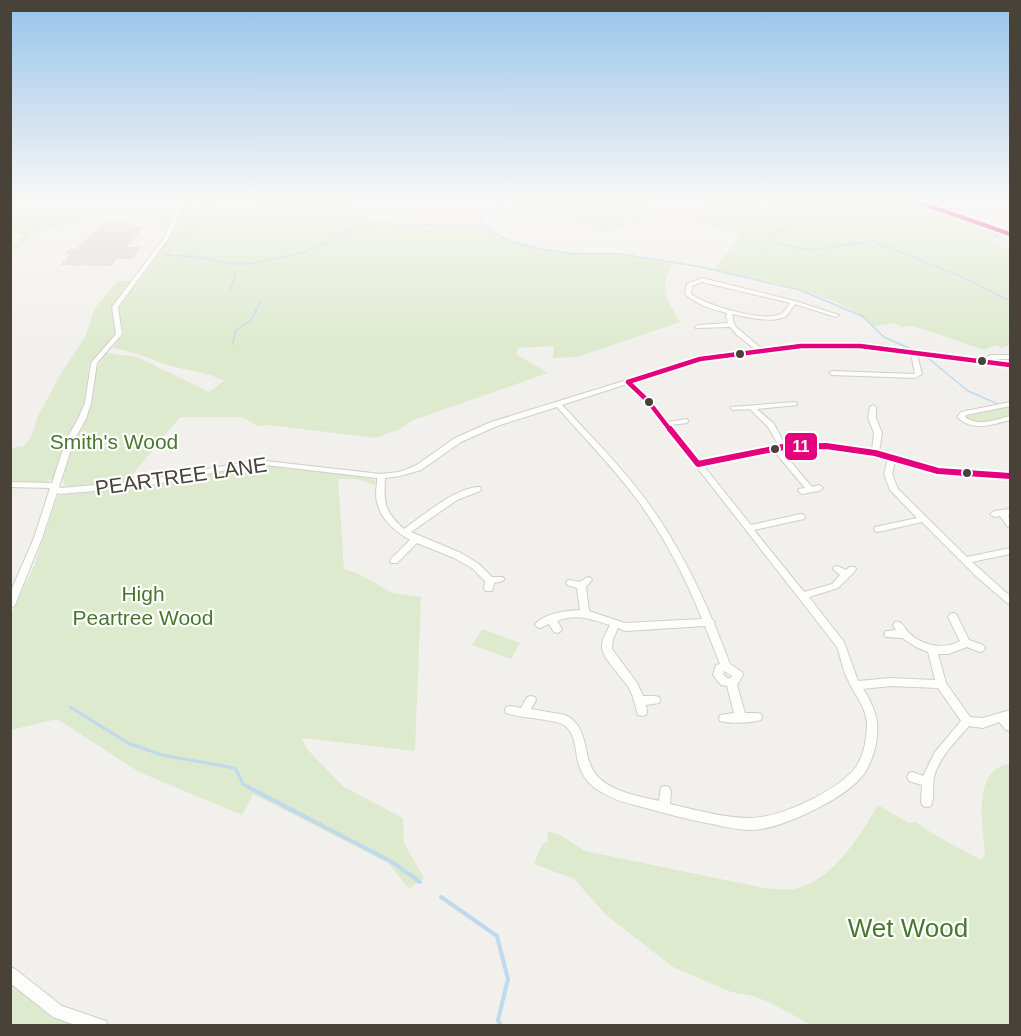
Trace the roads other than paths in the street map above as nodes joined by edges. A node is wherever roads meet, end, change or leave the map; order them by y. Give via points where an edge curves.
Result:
1 (158, 249) edge
2 (793, 302) junction
3 (729, 311) junction
4 (831, 315) dead end
5 (730, 325) junction
6 (696, 327) dead end
7 (761, 351) junction
8 (914, 354) junction
9 (1011, 357) edge
10 (990, 362) junction
11 (1011, 365) edge
12 (832, 373) dead end
13 (628, 382) junction
14 (795, 404) dead end
15 (1011, 404) edge
16 (559, 405) junction
17 (752, 407) junction
18 (873, 407) dead end
19 (733, 408) dead end
20 (1011, 418) edge
21 (687, 420) dead end
22 (666, 424) junction
23 (780, 448) junction
24 (875, 453) junction
25 (892, 459) junction
26 (698, 464) junction
27 (381, 476) junction
28 (1011, 476) edge
29 (10, 484) edge
30 (56, 488) junction
31 (477, 489) dead end
32 (810, 489) dead end
33 (1002, 513) dead end
34 (923, 519) junction
35 (797, 520) dead end
36 (1011, 524) edge
37 (749, 528) junction
38 (884, 530) dead end
39 (404, 532) junction
40 (416, 539) junction
41 (1011, 551) edge
42 (965, 560) junction
43 (393, 561) dead end
44 (837, 569) dead end
45 (493, 583) dead end
46 (570, 583) dead end
47 (802, 596) junction
48 (1011, 601) edge
49 (10, 605) edge
50 (585, 613) junction
51 (953, 617) dead end
52 (551, 619) junction
53 (710, 622) junction
54 (540, 624) dead end
55 (615, 625) junction
56 (557, 628) dead end
57 (889, 634) dead end
58 (966, 643) junction
59 (980, 648) dead end
60 (932, 650) junction
61 (941, 684) junction
62 (856, 685) junction
63 (531, 700) dead end
64 (655, 700) dead end
65 (510, 711) dead end
66 (525, 711) junction
67 (1006, 715) edge
68 (757, 717) dead end
69 (724, 718) dead end
70 (741, 718) junction
71 (968, 721) junction
72 (1011, 727) edge
73 (913, 777) dead end
74 (927, 782) junction
75 (665, 791) dead end
76 (927, 802) dead end
77 (664, 806) junction
78 (10, 974) edge
79 (101, 1026) edge

1 - 30 street via 115,307 120,334 94,363 88,403 70,440
2 - 3 street via 778,316
2 - 3 street via 702,280 688,285 688,294 696,301
2 - 4 street
3 - 5 street
5 - 6 street
5 - 7 street
7 - 8 street, PEARTREE LANE via 860,346
7 - 13 street, PEARTREE LANE via 690,361
8 - 10 street, PEARTREE LANE
8 - 12 street via 919,374 915,376
9 - 10 street via 993,356
10 - 11 street, PEARTREE LANE
13 - 16 street, PEARTREE LANE
13 - 22 street
14 - 17 street
15 - 20 street via 963,413 961,417 977,425
16 - 27 street, PEARTREE LANE via 468,435 418,468
16 - 53 street via 643,501
17 - 19 street
17 - 23 street via 771,426
18 - 24 street via 878,433
21 - 22 street
22 - 26 street
23 - 24 street via 826,446
23 - 26 street
23 - 32 street
24 - 25 street
25 - 28 street via 938,471
25 - 34 street via 889,481
26 - 37 street
27 - 30 street, PEARTREE LANE via 257,462 140,484 60,491
27 - 39 street via 380,505
29 - 30 street, PEARTREE LANE
30 - 49 street
31 - 39 street via 454,498
33 - 36 street
34 - 38 street
34 - 42 street
35 - 37 street
37 - 47 street
39 - 40 street
40 - 43 street
40 - 45 street via 469,562
41 - 42 street
42 - 48 street
44 - 47 street via 849,572 835,586
46 - 50 street via 585,583
47 - 62 street via 841,645
50 - 52 street
50 - 55 street
51 - 58 street
52 - 54 street
52 - 56 street
53 - 55 street via 636,628
53 - 70 street via 726,667 738,675 731,683
55 - 64 street via 607,649 630,679 642,707
57 - 60 street via 900,630
58 - 59 street
58 - 60 street via 959,649
60 - 61 street
61 - 62 street
61 - 71 street
62 - 77 street via 869,710 871,743 856,776 845,784 770,822 734,822
63 - 66 street
65 - 66 street
66 - 77 street via 572,725 591,780 622,797
67 - 71 street via 983,723
67 - 72 street
68 - 70 street
69 - 70 street
71 - 74 street via 943,749
73 - 74 street
74 - 76 street
75 - 77 street
78 - 79 street via 58,1012

